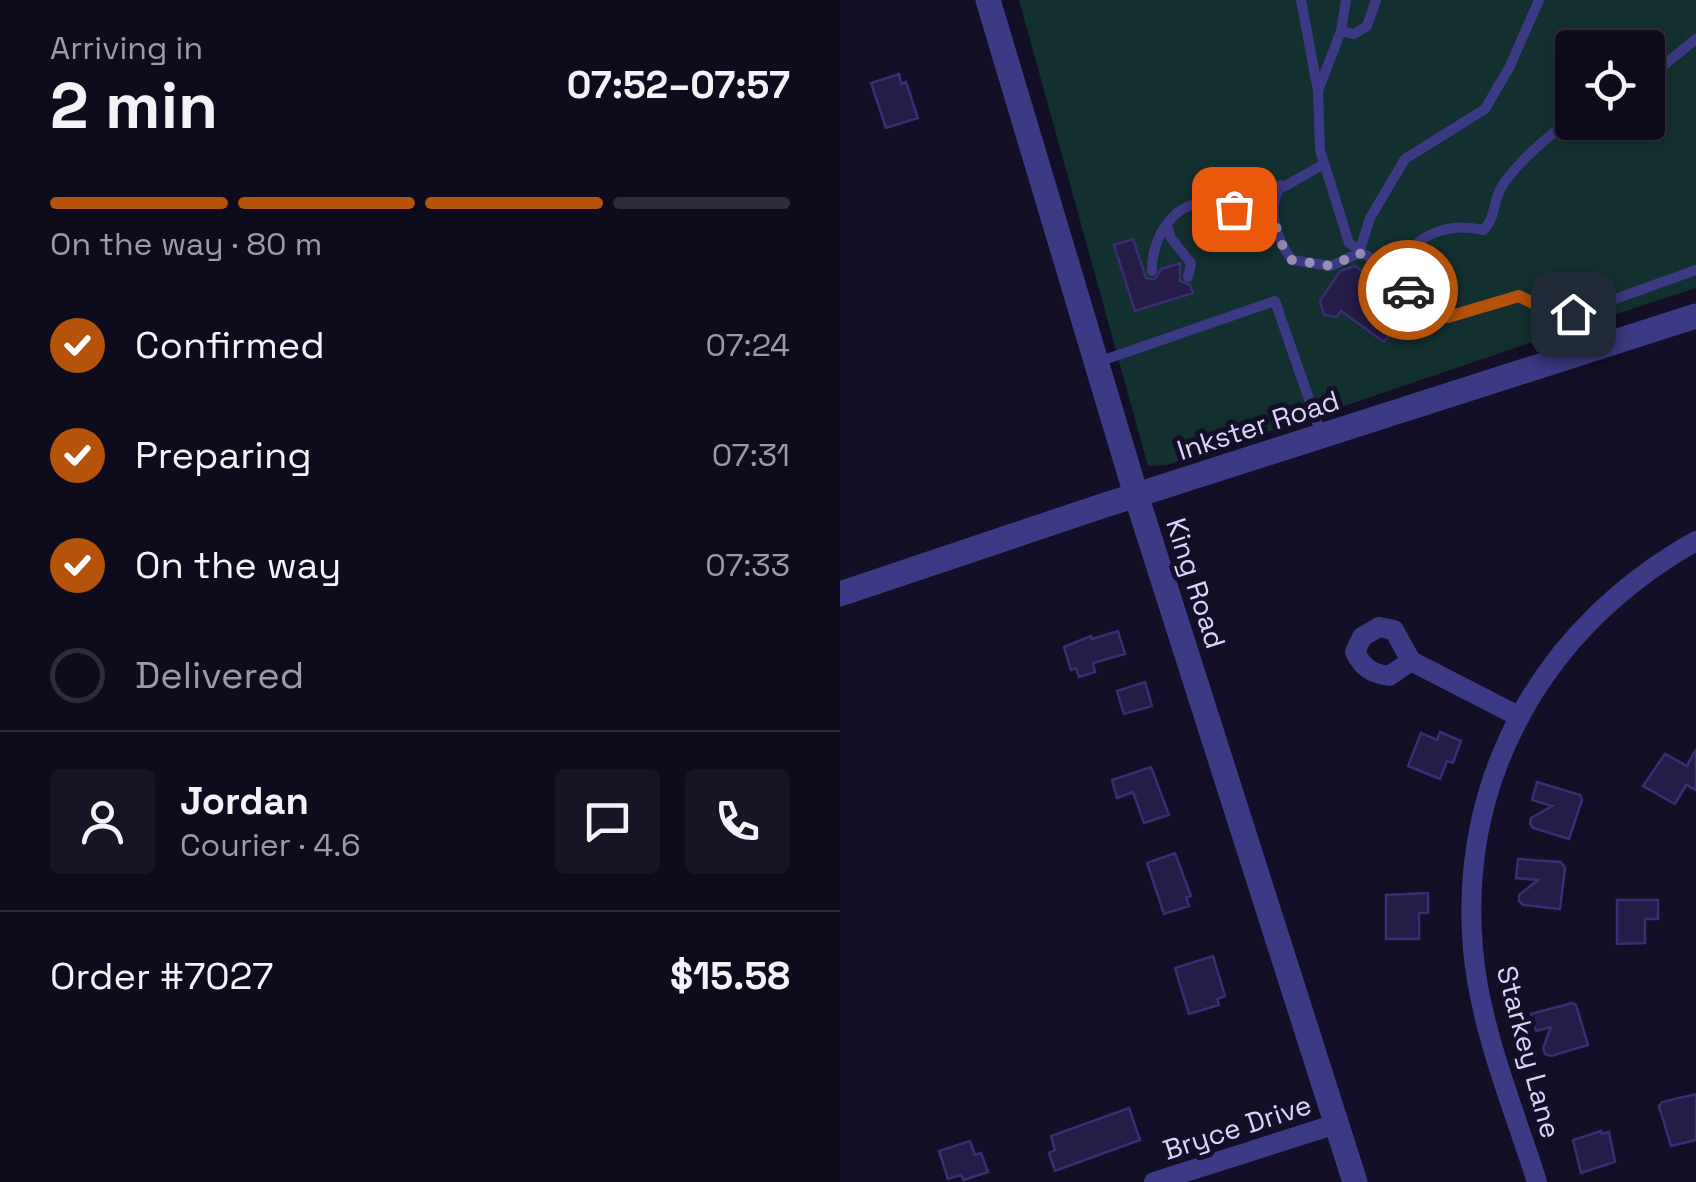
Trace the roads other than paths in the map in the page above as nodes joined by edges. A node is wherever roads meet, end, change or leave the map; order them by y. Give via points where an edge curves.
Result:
1 (988, 0) edge
2 (1301, 0) edge
3 (1346, 0) edge
4 (1376, 0) edge
5 (1539, 0) edge
6 (1341, 31) junction
7 (1696, 38) edge
8 (1665, 64) edge
9 (1318, 91) junction
10 (1555, 134) edge
11 (1324, 164) junction
12 (1286, 183) junction
13 (1217, 205) junction
14 (1271, 212) junction
15 (1168, 228) junction
16 (1220, 230) dead end
17 (1359, 253) junction
18 (1696, 270) edge
19 (1152, 271) dead end
20 (1188, 277) dead end
21 (1397, 277) junction
22 (1696, 316) edge
23 (1097, 362) junction
24 (1322, 436) junction
25 (1136, 496) junction
26 (1696, 541) edge
27 (840, 594) edge
28 (1412, 661) dead end
29 (1520, 717) junction
30 (1336, 1124) junction
31 (1154, 1182) edge
32 (1354, 1182) edge
33 (1537, 1182) edge

1 - 23 street, King Road
2 - 9 lane
3 - 6 lane
4 - 6 lane via 1367,26 1354,34
5 - 17 lane via 1485,109 1405,159 1370,218
6 - 9 lane
7 - 8 lane
9 - 11 lane
10 - 21 lane via 1499,191 1490,224 1432,233 1400,263
11 - 12 lane
11 - 17 lane via 1349,242
12 - 13 lane
12 - 14 lane
13 - 14 lane
13 - 15 lane via 1200,201 1178,209
13 - 16 lane
14 - 17 lane via 1292,260 1331,266
15 - 19 lane via 1152,256
15 - 20 lane via 1191,263
17 - 21 lane
18 - 21 lane via 1573,314 1551,312 1519,296 1448,317 1414,297
22 - 24 street, Inkster Road
23 - 24 lane via 1275,301
23 - 25 street, King Road
24 - 25 street, Inkster Road
25 - 27 street, Inkster Road
25 - 30 street, King Road
26 - 29 street, Starkey Lane via 1590,618 1553,661
28 - 29 street
29 - 33 street, Starkey Lane via 1480,826 1472,913 1484,1012
30 - 31 street, Bryce Drive
30 - 32 street, King Road

